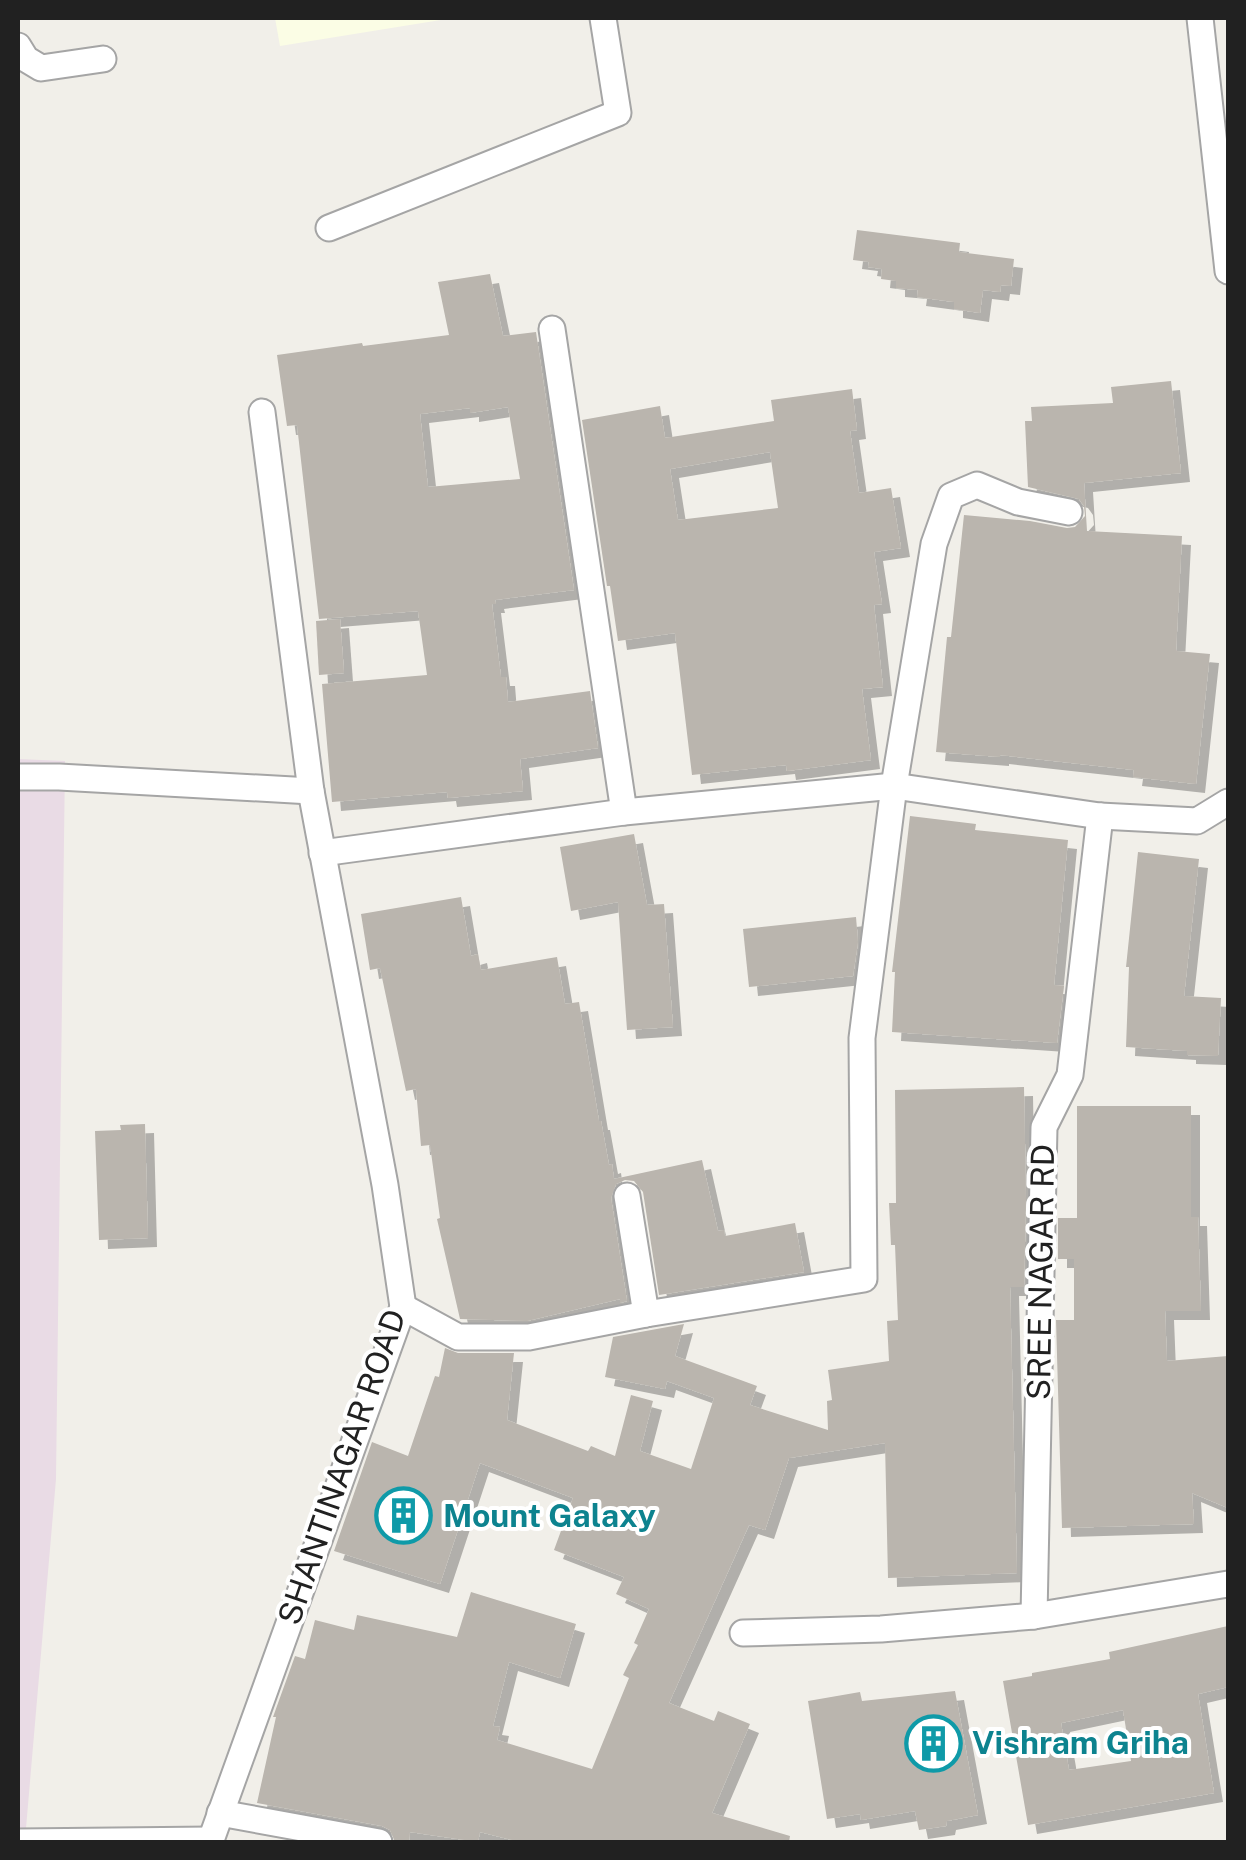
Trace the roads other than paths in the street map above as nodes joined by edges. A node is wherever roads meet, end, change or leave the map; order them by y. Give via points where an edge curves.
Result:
1 (603, 18) edge
2 (1200, 18) edge
3 (18, 46) edge
4 (103, 59) dead end
5 (329, 228) dead end
6 (1228, 271) edge
7 (552, 329) dead end
8 (262, 412) dead end
9 (1069, 512) dead end
10 (18, 777) edge
11 (894, 786) junction
12 (311, 790) junction
13 (1228, 802) edge
14 (624, 812) junction
15 (1100, 816) junction
16 (322, 853) junction
17 (627, 1196) dead end
18 (402, 1306) junction
19 (646, 1314) junction
20 (1228, 1584) edge
21 (1034, 1616) junction
22 (743, 1633) dead end
23 (220, 1813) junction
24 (211, 1841) edge
25 (18, 1842) edge
26 (379, 1842) edge

1 - 5 street via 618,113
2 - 6 street
3 - 4 street via 41,68
7 - 14 street
8 - 12 street, SHANTINAGAR ROAD
9 - 11 street via 977,485 951,496 934,544
10 - 12 street
11 - 14 street
11 - 15 street
11 - 19 street via 862,1038 864,1279
12 - 16 street, SHANTINAGAR ROAD
13 - 15 street via 1197,821
14 - 16 street
15 - 21 street, SREE NAGAR RD via 1070,1075 1044,1127
16 - 18 street, SHANTINAGAR ROAD
17 - 19 street
18 - 19 street via 458,1337 529,1337
18 - 23 street, SHANTINAGAR ROAD
20 - 21 street
21 - 22 street
23 - 24 street, SHANTINAGAR ROAD
23 - 26 street
24 - 25 street

